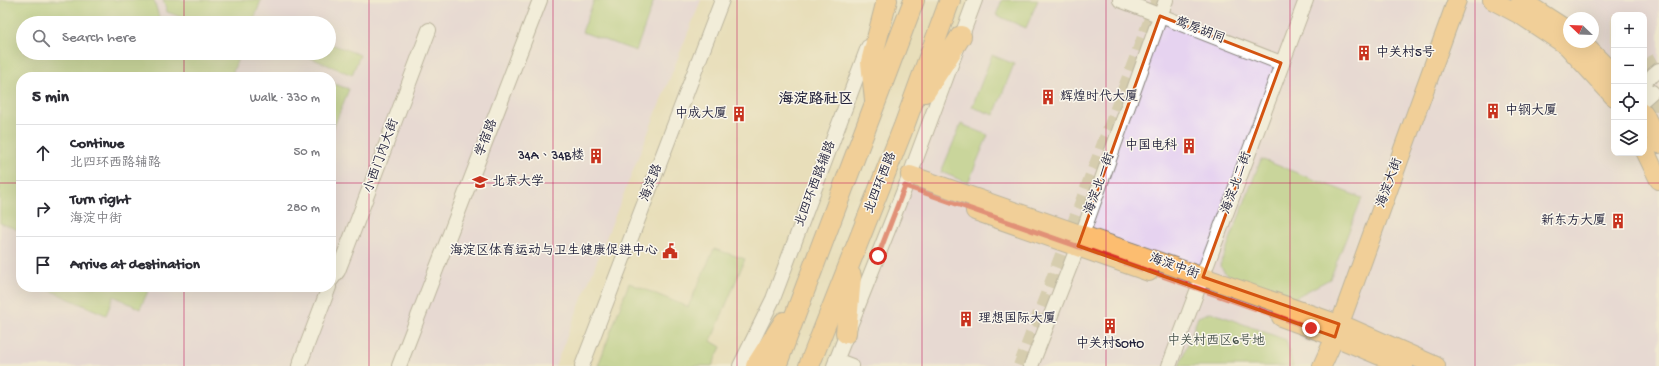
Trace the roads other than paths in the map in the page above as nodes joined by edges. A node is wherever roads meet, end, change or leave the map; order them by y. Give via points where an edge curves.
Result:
1 (540, 0) edge
2 (722, 0) edge
3 (886, 0) edge
4 (914, 0) edge
5 (950, 0) edge
6 (975, 0) edge
7 (1120, 0) edge
8 (1166, 0) edge
9 (1306, 0) edge
10 (1457, 0) edge
11 (1469, 0) edge
12 (1492, 0) edge
13 (1521, 0) edge
14 (1160, 16) junction
15 (1563, 27) edge
16 (429, 30) dead end
17 (961, 36) junction
18 (1588, 48) edge
19 (1281, 63) junction
20 (1611, 71) edge
21 (1611, 94) edge
22 (875, 102) junction
23 (1647, 119) tunnel mouth
24 (904, 126) junction
25 (1659, 144) edge
26 (1647, 155) edge
27 (907, 180) junction
28 (1659, 180) edge
29 (1080, 240) junction
30 (853, 254) junction
31 (336, 274) edge
32 (1201, 283) junction
33 (326, 292) edge
34 (846, 333) junction
35 (1342, 333) junction
36 (835, 363) edge
37 (757, 365) edge
38 (299, 366) edge
39 (399, 366) edge
40 (582, 366) edge
41 (809, 366) edge
42 (852, 366) edge
43 (1031, 366) edge
44 (1169, 366) edge
45 (1322, 366) edge
46 (1335, 366) edge
47 (1404, 366) edge
48 (1436, 366) edge

1 - 39 street, 学宿路
2 - 40 street, 海淀路
3 - 22 highway via 871,62
3 - 37 street, 北四环西路辅路 via 773,299
4 - 22 highway
5 - 24 highway, 北四环西路
6 - 17 street
7 - 14 street, 莺房胡同
8 - 14 street, 海淀北一街
9 - 19 street, 海淀北二街
10 - 35 main road, 海淀大街
11 - 35 main road, 海淀大街
12 - 21 main road via 1522,16 1567,46
13 - 15 main road
14 - 19 street, 莺房胡同
14 - 29 street, 海淀北一街
16 - 31 street, 小西门内大街
17 - 24 highway
17 - 27 street
18 - 20 main road
19 - 32 street, 海淀北二街
22 - 37 highway via 809,281
23 - 25 main road
24 - 30 highway, 北四环西路
26 - 28 main road
27 - 29 main road, 海淀中街
27 - 34 street
29 - 32 main road, 海淀中街
29 - 43 street, 海淀北一街
30 - 34 highway
30 - 41 highway, 北四环西路
32 - 35 main road, 海淀中街
32 - 44 street, 海淀北二街
33 - 38 street
34 - 36 street
35 - 45 main road, 海淀大街
35 - 46 main road, 海淀大街
35 - 47 main road, 海淀中街
35 - 48 main road, 海淀中街
36 - 42 street

